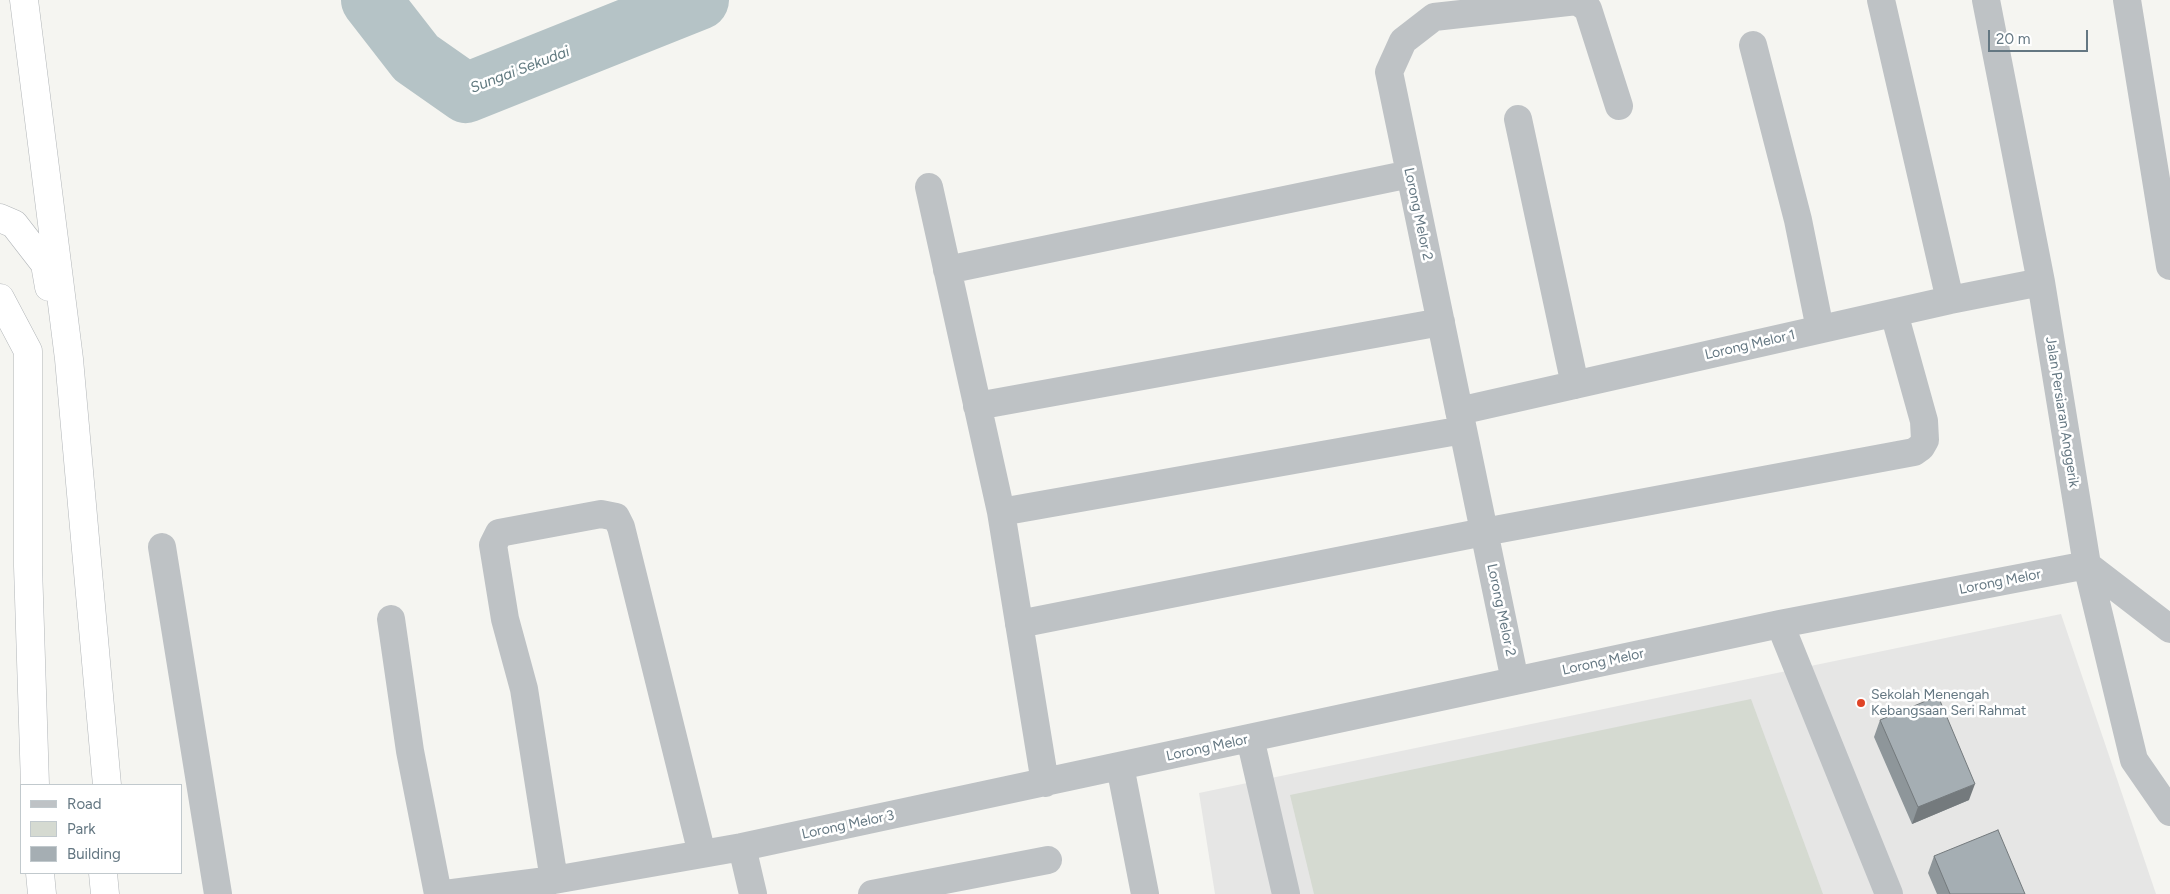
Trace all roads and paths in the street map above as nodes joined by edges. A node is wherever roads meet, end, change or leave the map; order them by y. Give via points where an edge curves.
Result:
1 (24, 0) edge
2 (1881, 0) edge
3 (1986, 0) edge
4 (2127, 0) edge
5 (1753, 45) dead end
6 (1619, 106) dead end
7 (1518, 120) dead end
8 (1410, 174) junction
9 (929, 187) dead end
10 (0, 218) edge
11 (2170, 266) edge
12 (947, 270) junction
13 (2041, 282) junction
14 (0, 298) edge
15 (1950, 300) junction
16 (1894, 313) junction
17 (1441, 322) junction
18 (1820, 329) junction
19 (1575, 385) junction
20 (977, 406) junction
21 (1461, 420) junction
22 (1001, 512) junction
23 (1484, 532) junction
24 (162, 547) dead end
25 (2087, 565) junction
26 (391, 619) dead end
27 (1019, 624) junction
28 (1780, 624) junction
29 (2170, 629) edge
30 (1515, 681) junction
31 (1250, 738) junction
32 (1120, 766) junction
33 (1045, 783) junction
34 (35, 784) edge
35 (94, 784) edge
36 (108, 784) edge
37 (2170, 812) edge
38 (742, 847) junction
39 (702, 854) junction
40 (1048, 860) dead end
41 (40, 874) edge
42 (103, 874) edge
43 (116, 874) edge
44 (554, 880) junction
45 (42, 894) edge
46 (105, 894) edge
47 (118, 894) edge
48 (218, 894) edge
49 (438, 894) edge
50 (445, 894) edge
51 (753, 894) edge
52 (872, 894) edge
53 (1145, 894) edge
54 (1286, 894) edge
55 (1889, 894) edge

1 - 36 highway via 69,359
2 - 15 street
3 - 13 street, Jalan Persiaran Anggerik
4 - 11 street
5 - 18 street via 1798,220
6 - 8 street, Lorong Melor 2 via 1588,9 1577,1 1434,17 1403,40 1389,72
7 - 19 street
8 - 12 street
8 - 17 street, Lorong Melor 2
9 - 12 street
10 - 35 highway via 14,224 45,264 60,359
12 - 20 street
13 - 15 street, Lorong Melor 1
13 - 25 street, Jalan Persiaran Anggerik
14 - 34 highway via 28,352 28,566
15 - 16 street, Lorong Melor 1
16 - 18 street, Lorong Melor 1
16 - 23 street via 1924,421 1925,440 1914,452
17 - 20 street
17 - 21 street, Lorong Melor 2
18 - 19 street, Lorong Melor 1
19 - 21 street, Lorong Melor 1
20 - 22 street
21 - 22 street, Lorong Melor 1
21 - 23 street, Lorong Melor 2
22 - 27 street
23 - 27 street
23 - 30 street, Lorong Melor 2
24 - 48 street
25 - 28 street, Lorong Melor
25 - 29 street
25 - 37 street, Jalan Persiaran Anggerik via 2134,760
26 - 49 street via 410,751
27 - 33 street
28 - 30 street, Lorong Melor
28 - 55 street
30 - 31 street, Lorong Melor
31 - 32 street, Lorong Melor
31 - 54 street
32 - 33 street, Lorong Melor 3
32 - 53 street
33 - 38 street, Lorong Melor 3
38 - 39 street, Lorong Melor 3
38 - 51 street
39 - 44 street, Lorong Melor 3
39 - 44 street via 621,527 616,517 601,514 498,533 493,545 505,619 524,689
40 - 52 street
41 - 45 highway
42 - 46 highway
43 - 47 highway
44 - 50 street, Lorong Melor 3

